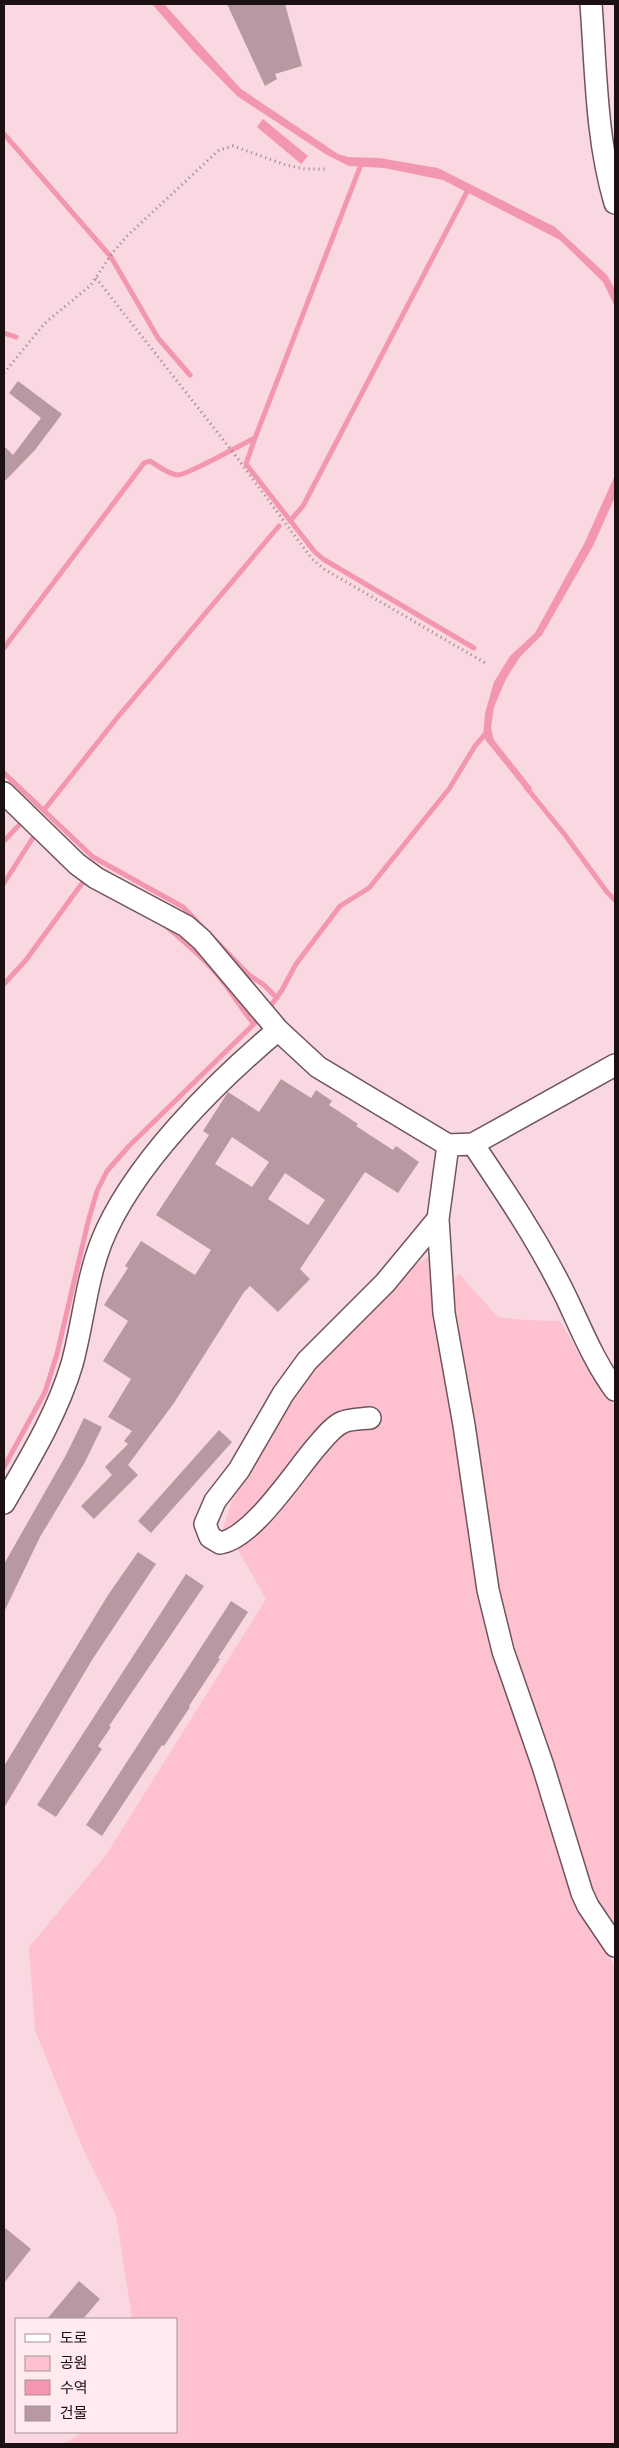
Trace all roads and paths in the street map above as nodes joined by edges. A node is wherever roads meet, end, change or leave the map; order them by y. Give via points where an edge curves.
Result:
1 (591, 4) edge
2 (327, 169) dead end
3 (615, 203) edge
4 (96, 278) junction
5 (4, 374) edge
6 (487, 664) dead end
7 (4, 793) edge
8 (270, 1019) junction
9 (615, 1065) edge
10 (473, 1144) junction
11 (448, 1145) junction
12 (438, 1219) junction
13 (615, 1390) edge
14 (370, 1418) dead end
15 (4, 1503) edge
16 (615, 1946) edge

1 - 3 street via 600,123 607,176
2 - 4 path via 305,169 233,146 219,150 128,236
4 - 5 path via 45,323
4 - 6 path via 231,449 312,559
7 - 8 street via 77,864 96,878 186,926
8 - 11 street via 318,1067
8 - 15 street via 236,1066 186,1119 134,1182 102,1243 83,1306 72,1364 52,1418
9 - 10 street
10 - 11 street
10 - 13 street via 521,1216 565,1295 584,1340
11 - 12 street
12 - 14 street via 385,1284 307,1361 283,1394 239,1470 207,1515 205,1524 210,1536 220,1543 230,1542 244,1532 326,1436 342,1422
12 - 16 street via 444,1313 488,1590 504,1651 582,1893

